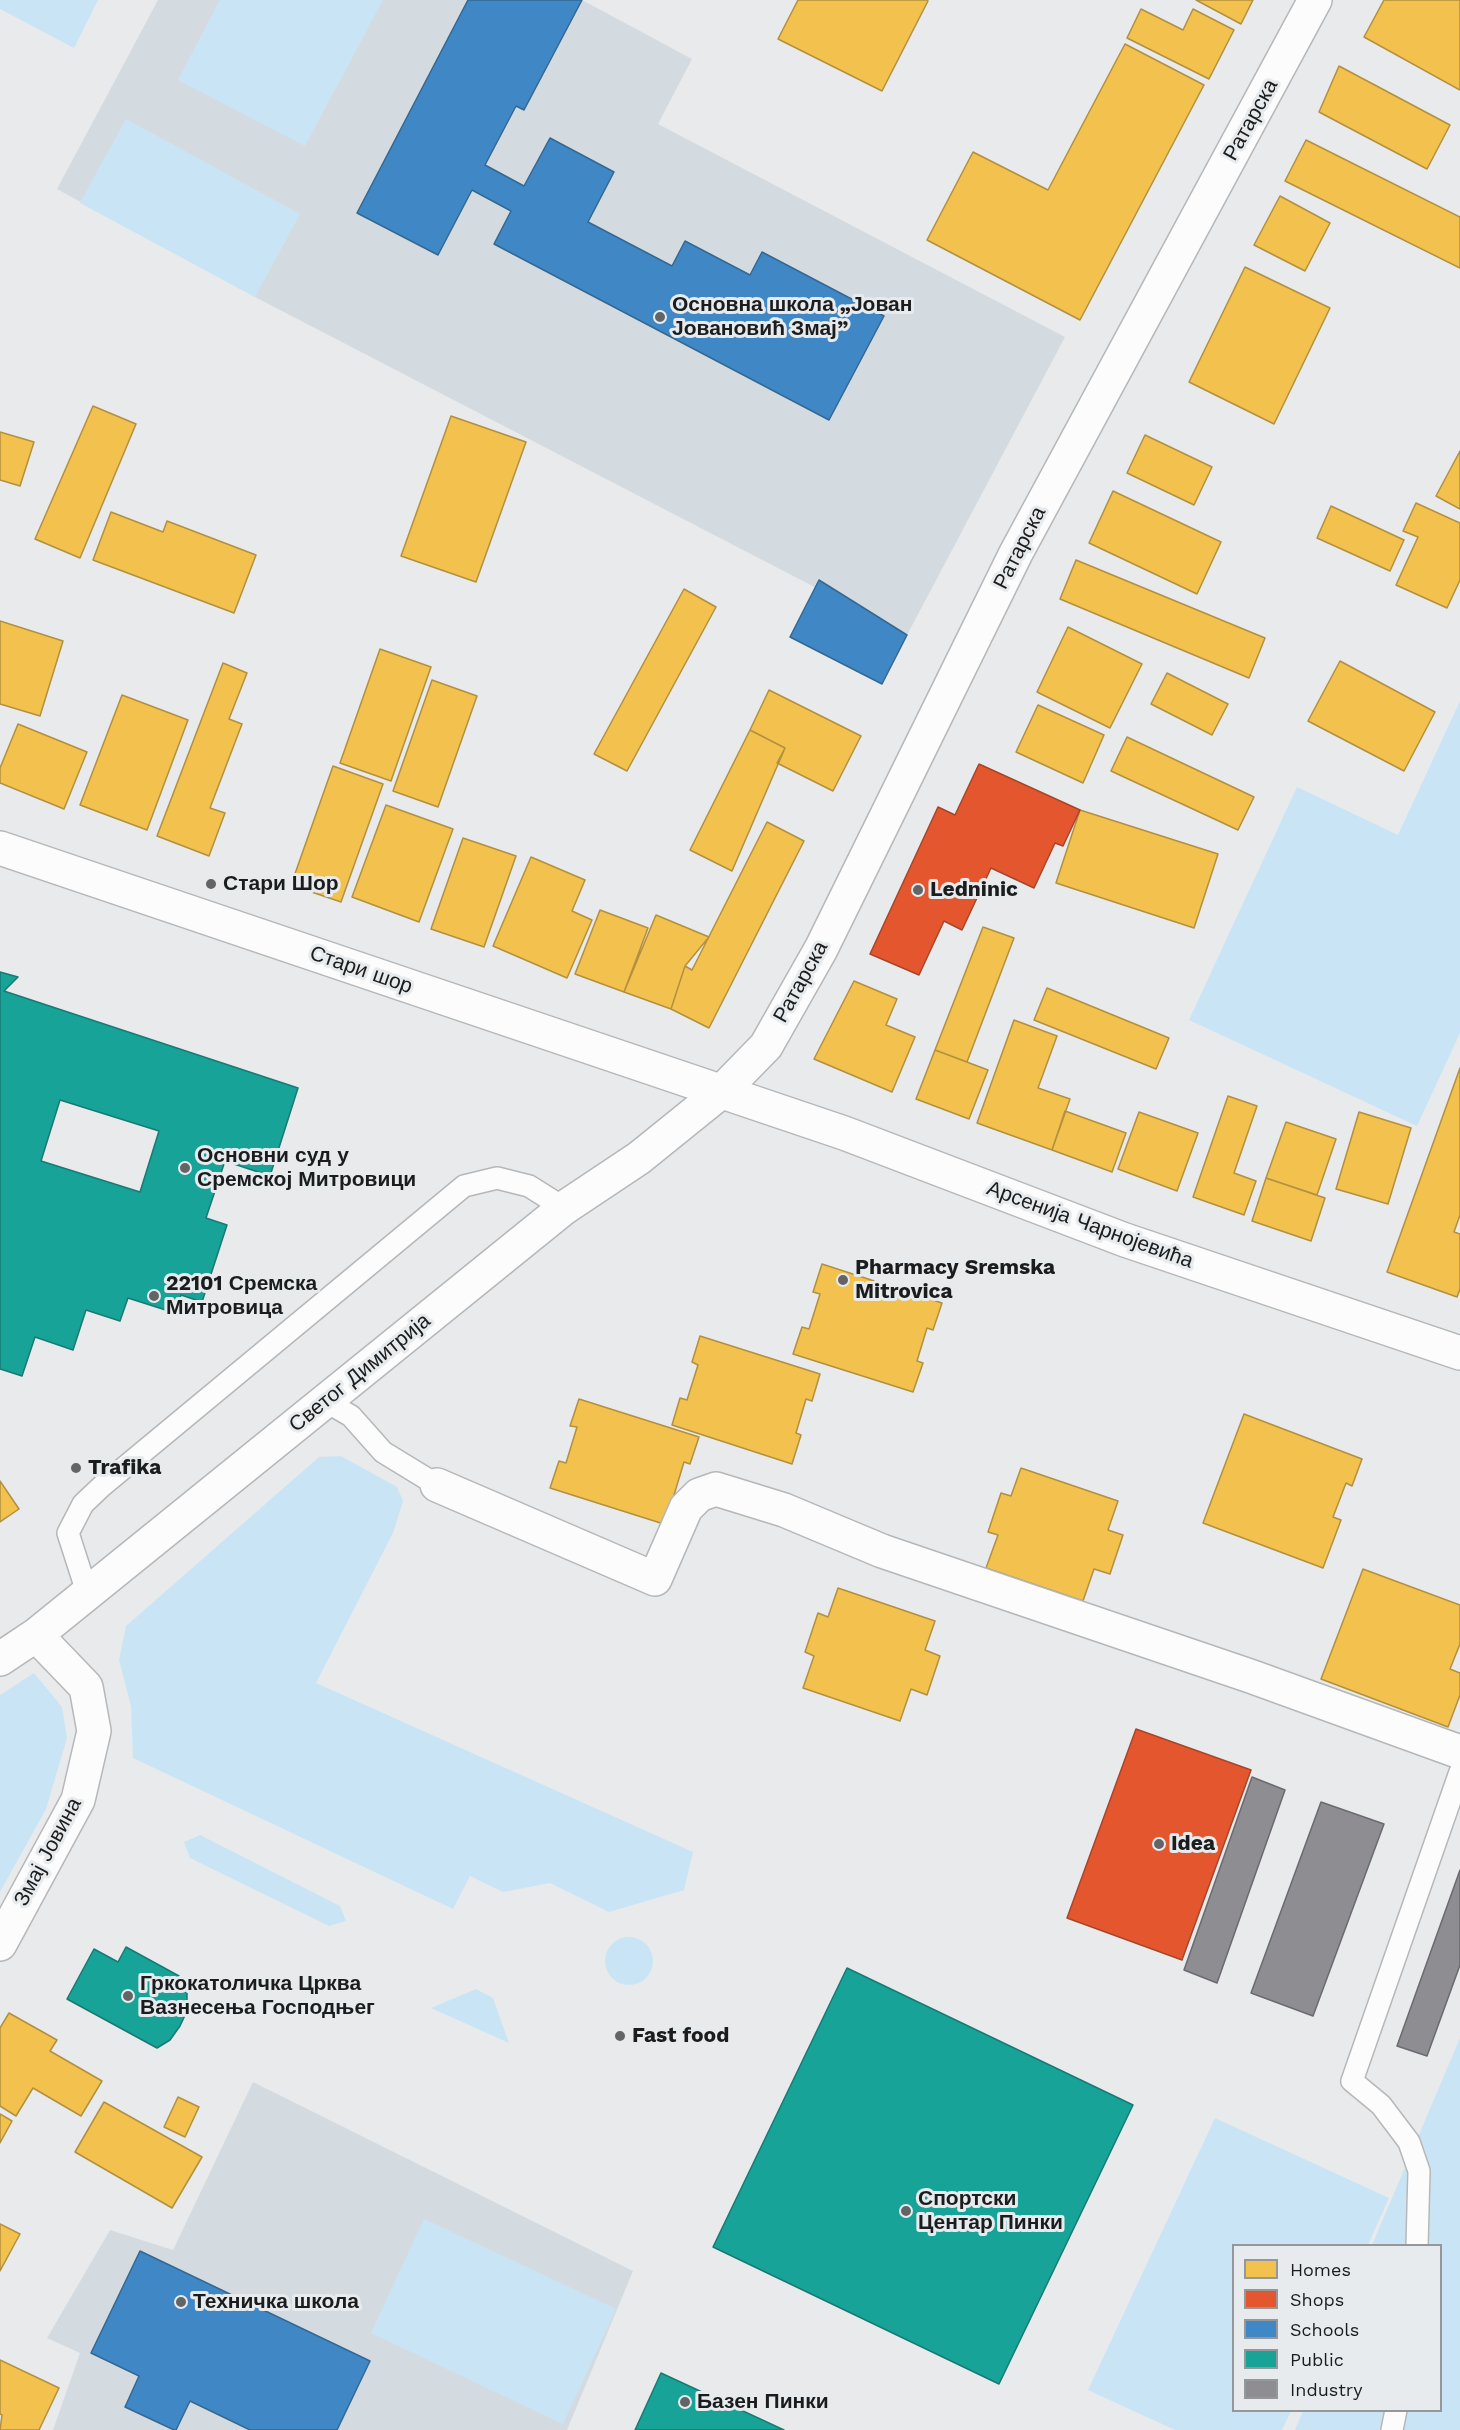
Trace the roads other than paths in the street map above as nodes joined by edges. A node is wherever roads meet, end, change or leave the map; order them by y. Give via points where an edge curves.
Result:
1 (1315, 0) edge
2 (0, 848) edge
3 (722, 1091) junction
4 (564, 1208) junction
5 (1460, 1353) edge
6 (325, 1401) junction
7 (437, 1485) joint
8 (87, 1592) junction
9 (36, 1635) junction
10 (0, 1659) edge
11 (1460, 1752) edge
12 (1460, 1772) edge
13 (0, 1944) edge
14 (1417, 2244) edge
15 (1396, 2412) edge
16 (1392, 2430) edge

1 - 3 street, Ратарска via 1016,553 821,949 766,1046
2 - 3 street, Стари шор
3 - 4 street, Светог Димитрија via 639,1158
3 - 5 street, Арсенија Чарнојевића via 1125,1240
4 - 6 street, Светог Димитрија
4 - 8 lane via 529,1186 497,1178 464,1186 83,1504 68,1533
6 - 7 lane via 351,1416 383,1452
6 - 8 street, Светог Димитрија
7 - 11 street via 655,1579 686,1508 699,1494 716,1489 784,1510 882,1551 1260,1679
8 - 9 street, Светог Димитрија
9 - 10 street, Светог Димитрија
9 - 13 street, Змај Јовина via 86,1687 94,1731 78,1800
12 - 14 lane via 1352,2081 1381,2105 1409,2142 1419,2171
15 - 16 lane

